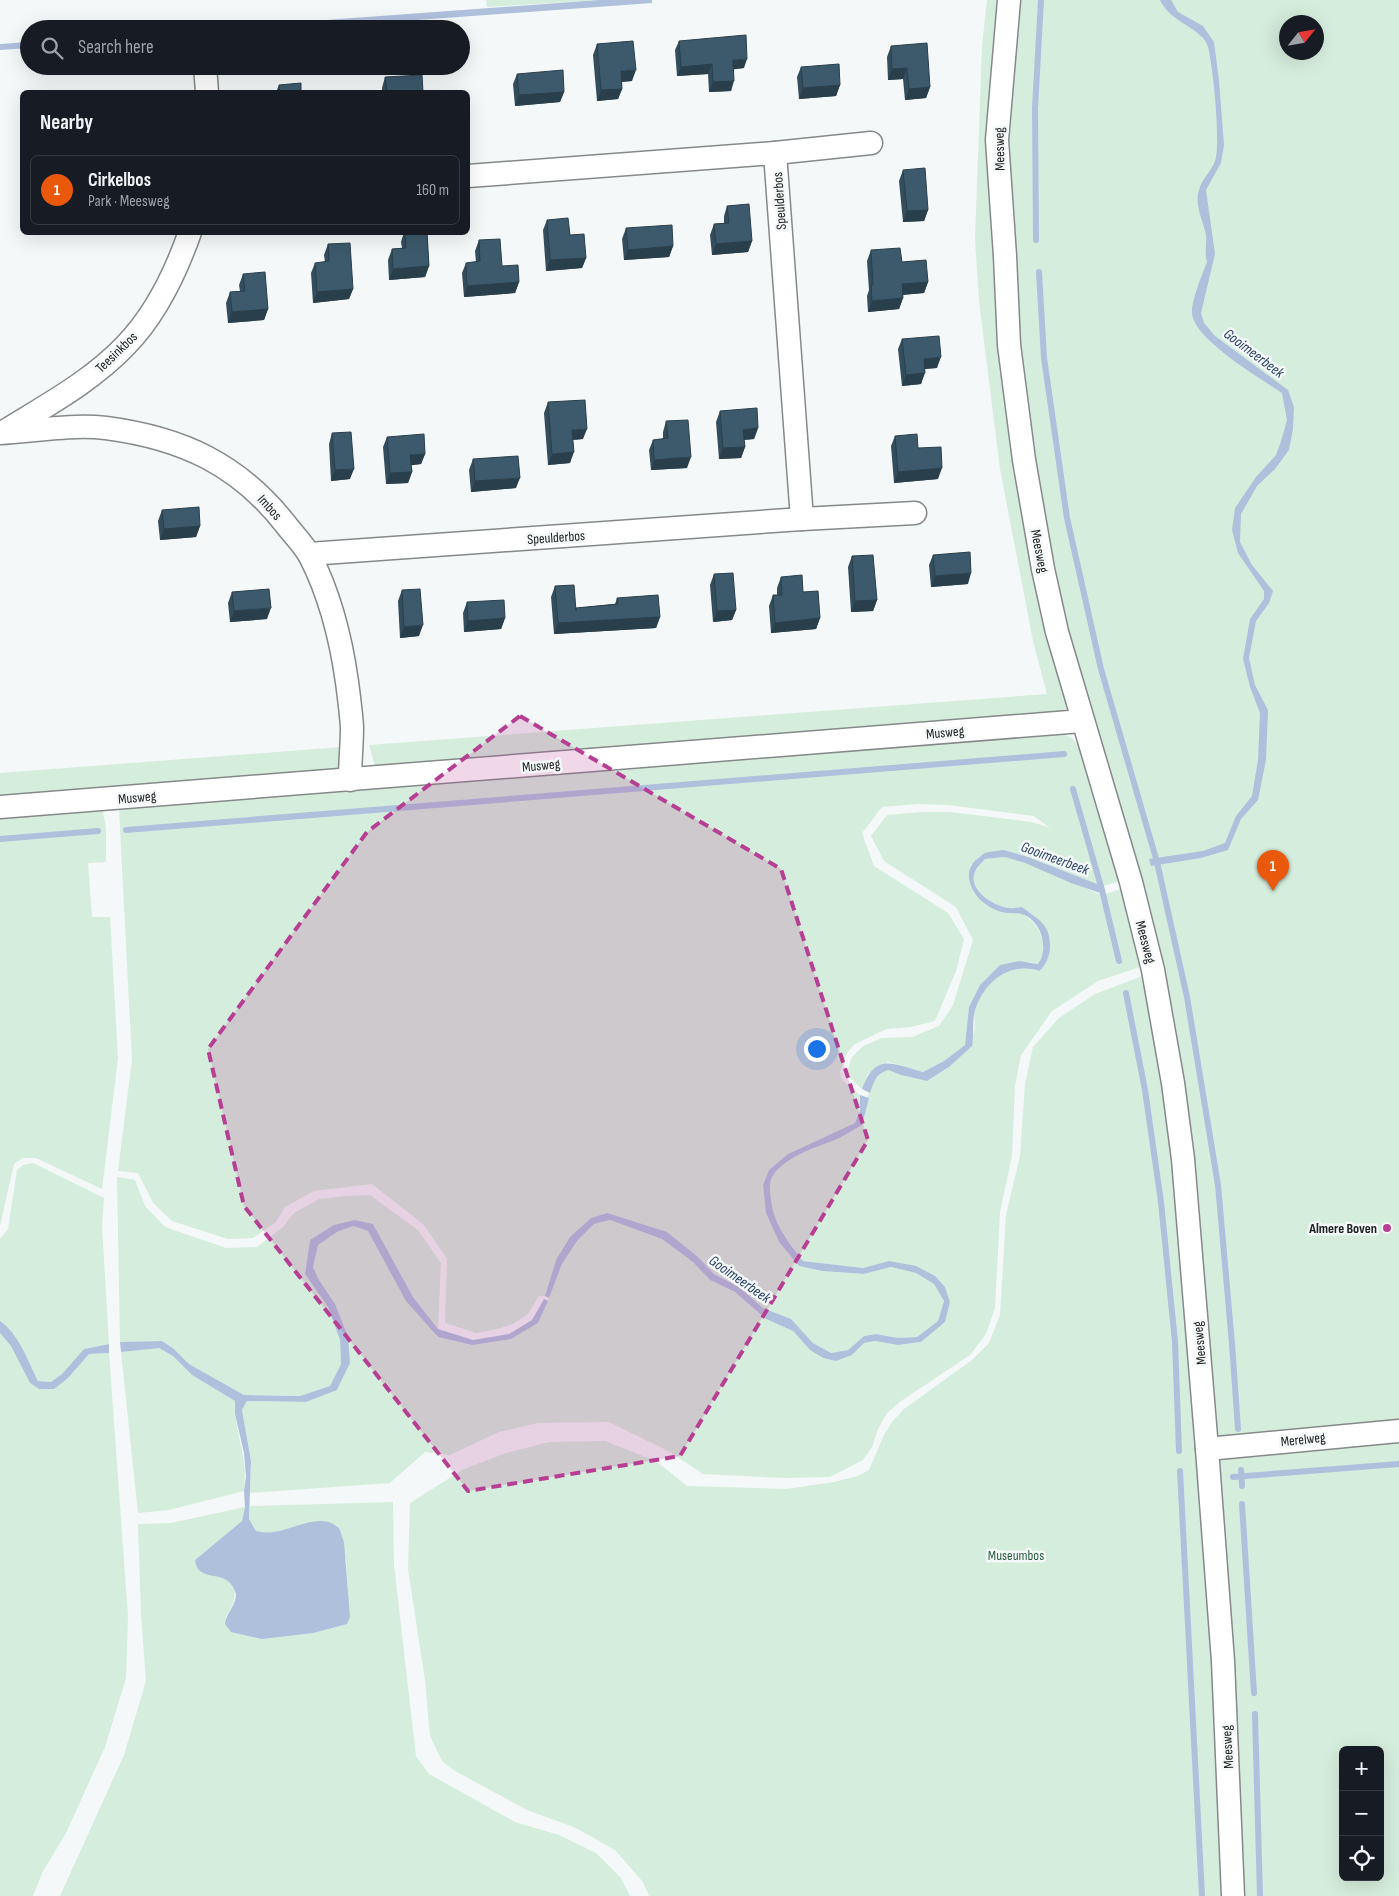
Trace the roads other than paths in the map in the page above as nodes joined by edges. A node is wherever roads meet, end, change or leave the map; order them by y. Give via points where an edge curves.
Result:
1 (1009, 0) edge
2 (206, 75) edge
3 (207, 90) edge
4 (871, 143) dead end
5 (775, 153) junction
6 (470, 176) edge
7 (189, 235) edge
8 (0, 434) edge
9 (915, 513) dead end
10 (802, 519) junction
11 (309, 554) junction
12 (1082, 721) junction
13 (350, 780) junction
14 (0, 807) edge
15 (1399, 1431) edge
16 (1208, 1449) junction
17 (1233, 1896) edge

1 - 12 street, Meesweg via 997,140 1009,345 1024,460 1043,568
2 - 3 street
4 - 5 street, Speulderbos
5 - 6 street, Speulderbos
5 - 10 street, Speulderbos
7 - 8 street, Teesinkbos via 180,262 150,314 126,345 89,377
8 - 11 street, Imbos via 103,428 174,442 202,454 249,484
9 - 10 street, Speulderbos
10 - 11 street, Speulderbos
11 - 13 street, Imbos via 332,609 343,653 352,727
12 - 13 street, Musweg
12 - 16 street, Meesweg via 1131,882 1159,1002 1173,1082 1183,1159
13 - 14 street, Musweg
15 - 16 street, Merelweg
16 - 17 street, Meesweg via 1223,1661

